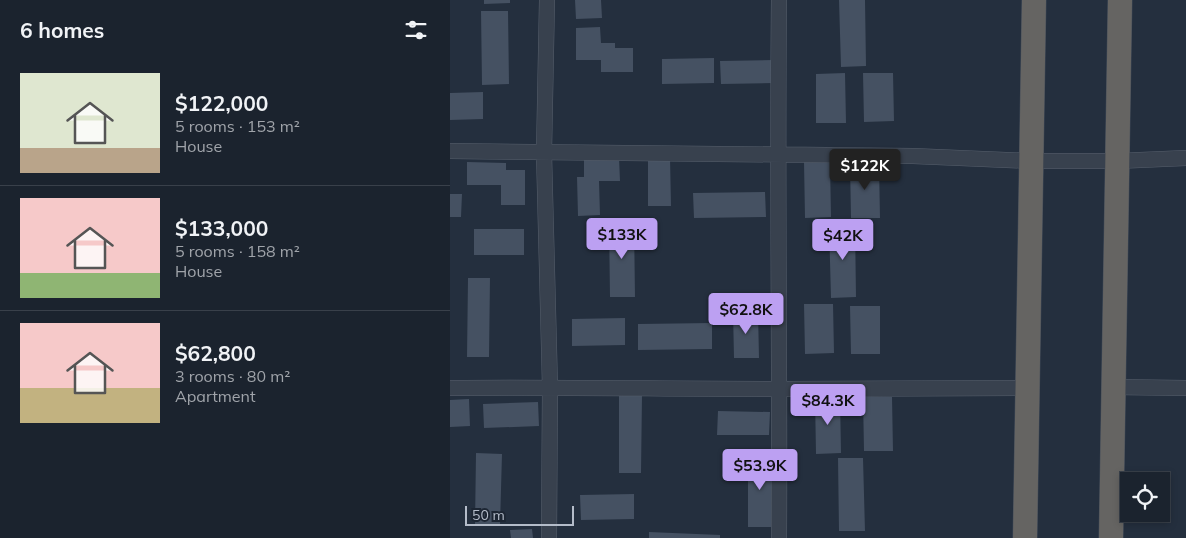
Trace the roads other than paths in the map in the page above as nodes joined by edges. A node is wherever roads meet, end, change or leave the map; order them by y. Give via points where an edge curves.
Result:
1 (547, 0) edge
2 (779, 0) edge
3 (1034, 0) edge
4 (1120, 0) edge
5 (450, 151) edge
6 (544, 153) junction
7 (777, 156) junction
8 (1186, 158) edge
9 (1031, 160) junction
10 (1117, 161) junction
11 (550, 387) junction
12 (1112, 387) junction
13 (450, 388) edge
14 (1028, 388) junction
15 (1186, 388) edge
16 (780, 389) junction
17 (549, 538) edge
18 (779, 538) edge
19 (1025, 538) edge
20 (1111, 538) edge

1 - 6 street
2 - 7 street
3 - 9 highway
4 - 10 highway
5 - 6 street
6 - 7 street
6 - 11 street
7 - 9 street
7 - 16 street
8 - 10 street
9 - 10 street
9 - 14 highway
10 - 12 highway
11 - 13 street
11 - 16 street
11 - 17 street
12 - 15 street
12 - 20 highway
14 - 16 street
14 - 19 highway
16 - 18 street

